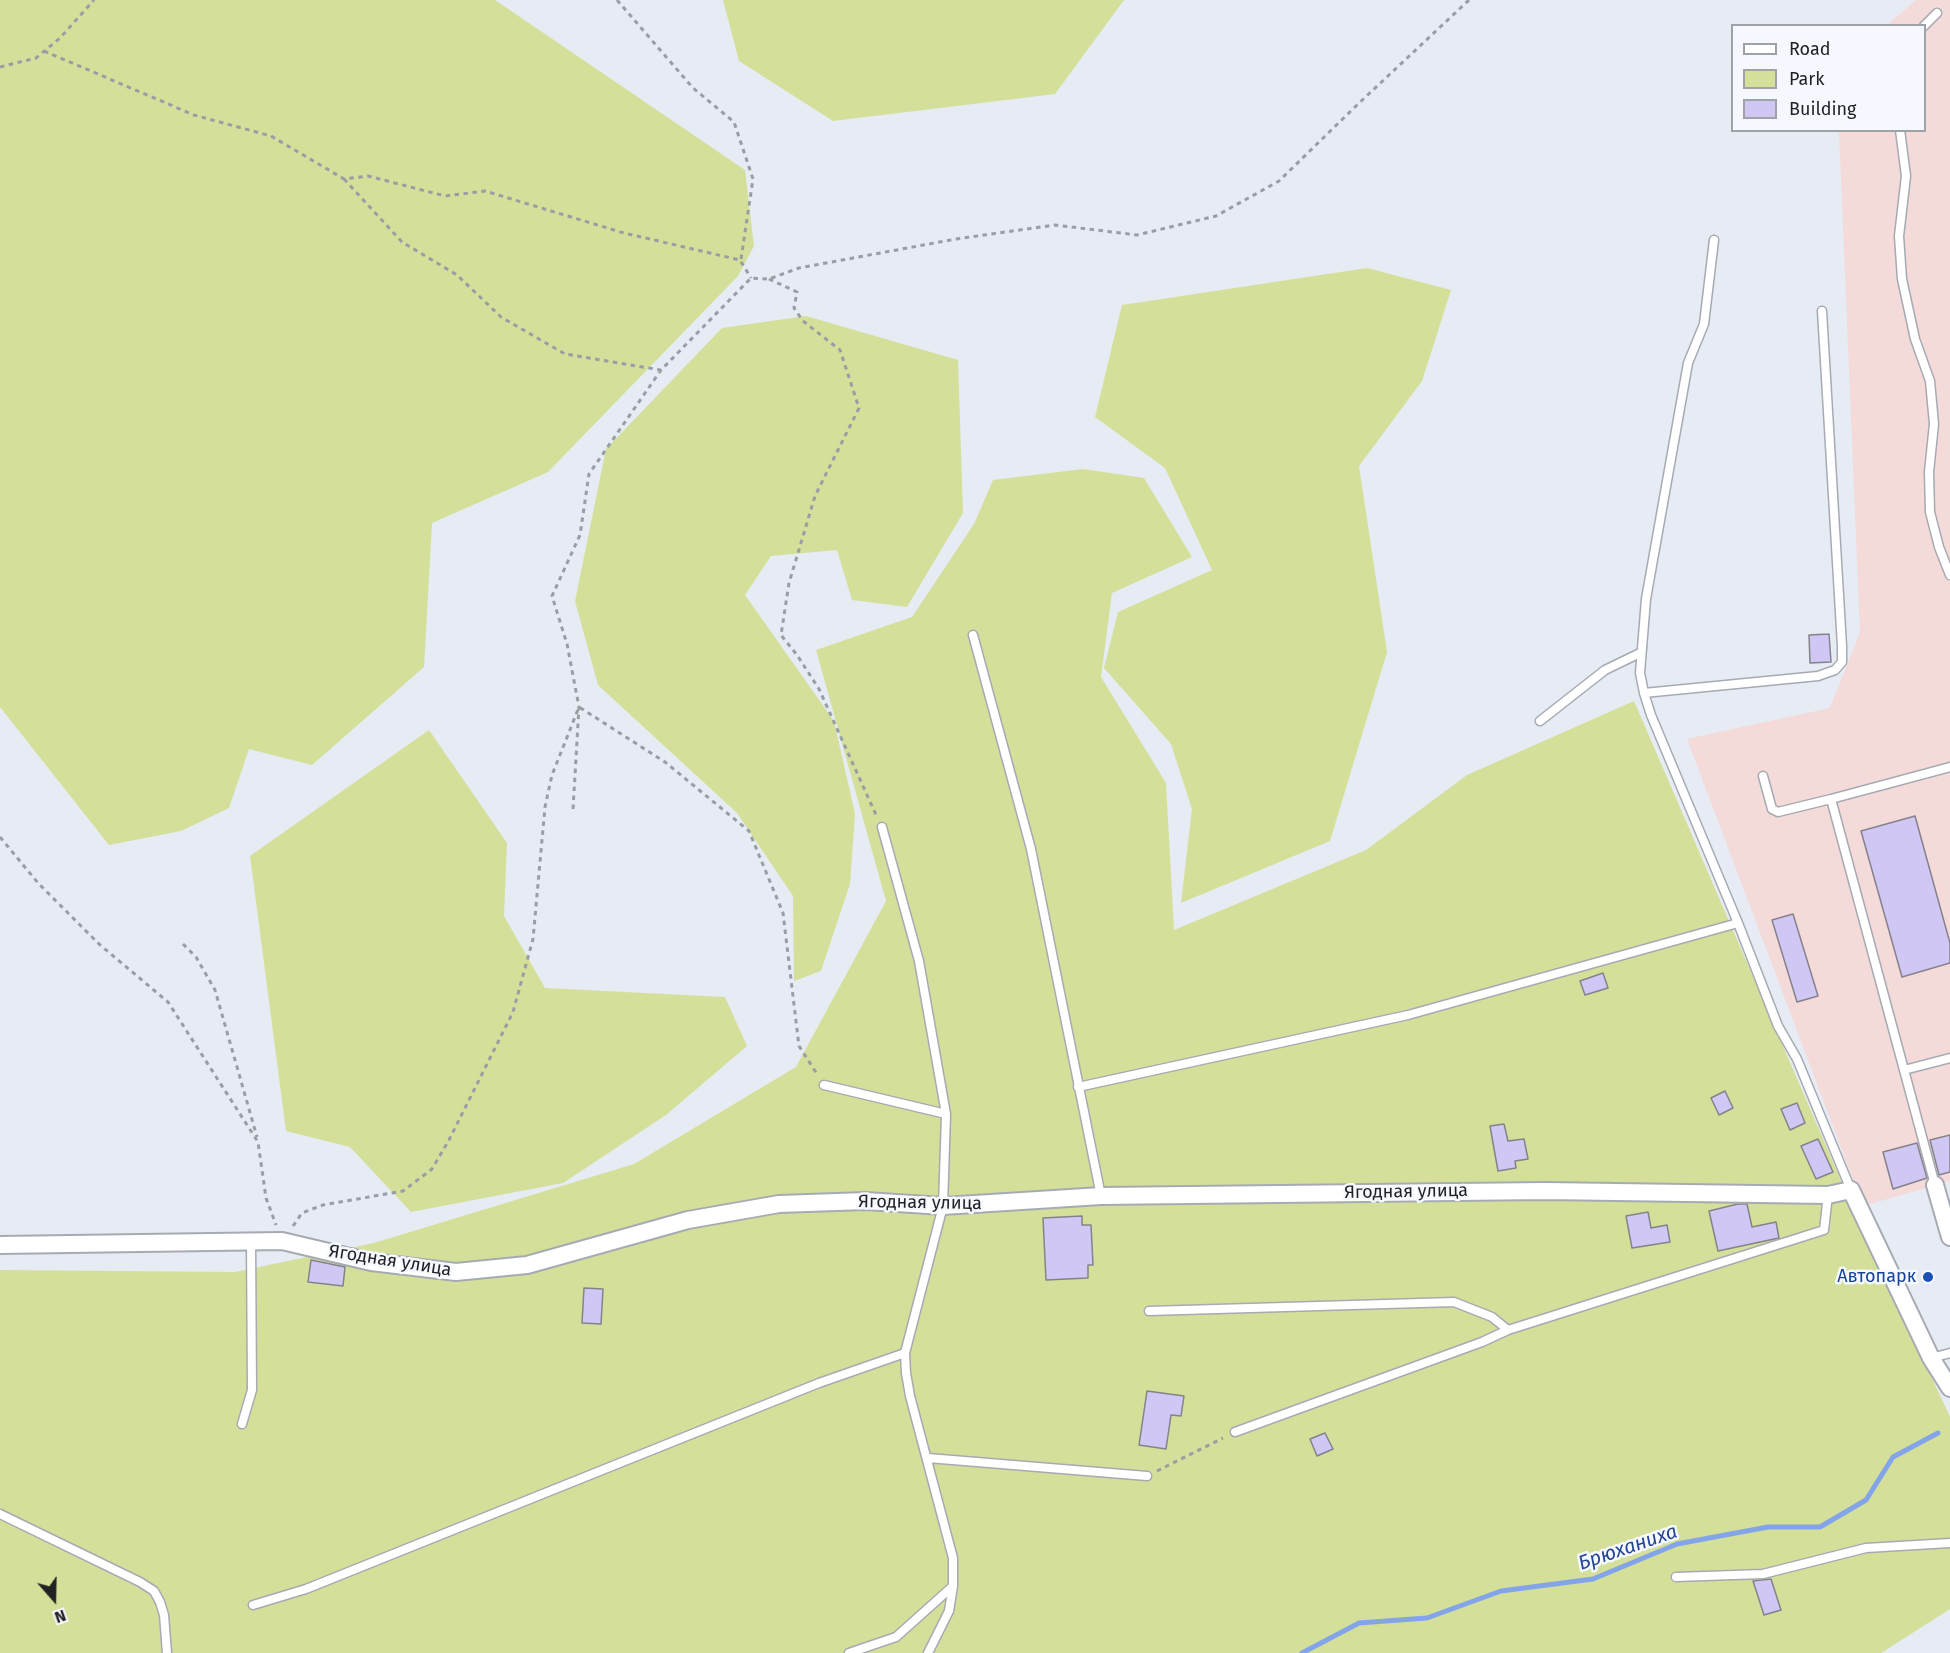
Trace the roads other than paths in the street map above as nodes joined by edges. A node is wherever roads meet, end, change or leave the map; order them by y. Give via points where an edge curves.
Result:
1 (1937, 13) dead end
2 (1926, 24) edge
3 (1900, 132) edge
4 (1714, 240) dead end
5 (1822, 311) dead end
6 (1950, 575) edge
7 (973, 635) dead end
8 (1640, 653) junction
9 (1644, 693) junction
10 (1540, 721) dead end
11 (1950, 767) edge
12 (1763, 776) dead end
13 (1831, 799) junction
14 (882, 827) road end
15 (1738, 923) junction
16 (1950, 1058) edge
17 (1904, 1070) junction
18 (824, 1085) road end
19 (1078, 1087) junction
20 (946, 1114) junction
21 (1935, 1185) joint
22 (1851, 1190) junction
23 (1828, 1195) junction
24 (1101, 1196) junction
25 (943, 1206) junction
26 (1950, 1237) edge
27 (251, 1241) junction
28 (0, 1245) edge
29 (1149, 1311) dead end
30 (1508, 1330) junction
31 (905, 1353) junction
32 (1950, 1353) edge
33 (1931, 1358) junction
34 (1950, 1388) edge
35 (242, 1424) dead end
36 (1235, 1432) road end
37 (928, 1458) junction
38 (1147, 1476) road end
39 (0, 1514) edge
40 (1950, 1543) edge
41 (1676, 1577) dead end
42 (953, 1586) junction
43 (253, 1605) dead end
44 (167, 1653) edge
45 (849, 1653) edge
46 (928, 1653) edge

1 - 2 lane
3 - 6 lane via 1906,176 1899,236 1902,279 1915,339 1930,381 1934,424 1930,512
4 - 8 lane via 1704,324 1688,363
5 - 9 lane via 1842,662 1835,670 1818,676
7 - 19 lane via 1031,849
8 - 9 lane
8 - 10 lane via 1605,670
9 - 15 lane
11 - 13 lane
12 - 13 lane via 1773,809 1778,813
13 - 17 lane
14 - 20 lane via 919,961
15 - 19 lane via 1408,1015
15 - 22 lane via 1778,1026 1797,1059
16 - 17 lane
17 - 21 lane
18 - 20 lane
19 - 24 lane
20 - 25 lane
21 - 26 street
22 - 23 street, Ягодная улица
22 - 33 street
23 - 24 street, Ягодная улица via 1545,1191
23 - 30 lane via 1824,1230
24 - 25 street, Ягодная улица
25 - 27 street, Ягодная улица via 866,1201 779,1204 688,1220 527,1265 456,1272 371,1262 282,1241
25 - 31 lane
27 - 28 street, Ягодная улица
27 - 35 lane via 252,1390
29 - 30 lane via 1455,1302 1492,1317
30 - 36 lane
31 - 37 lane via 910,1396
31 - 43 lane via 819,1383 306,1590
32 - 33 lane
33 - 34 street
37 - 38 lane
37 - 42 lane via 953,1558
39 - 44 lane via 154,1591 164,1615
40 - 41 lane via 1866,1548 1763,1574
42 - 45 lane via 896,1637
42 - 46 lane via 949,1611

